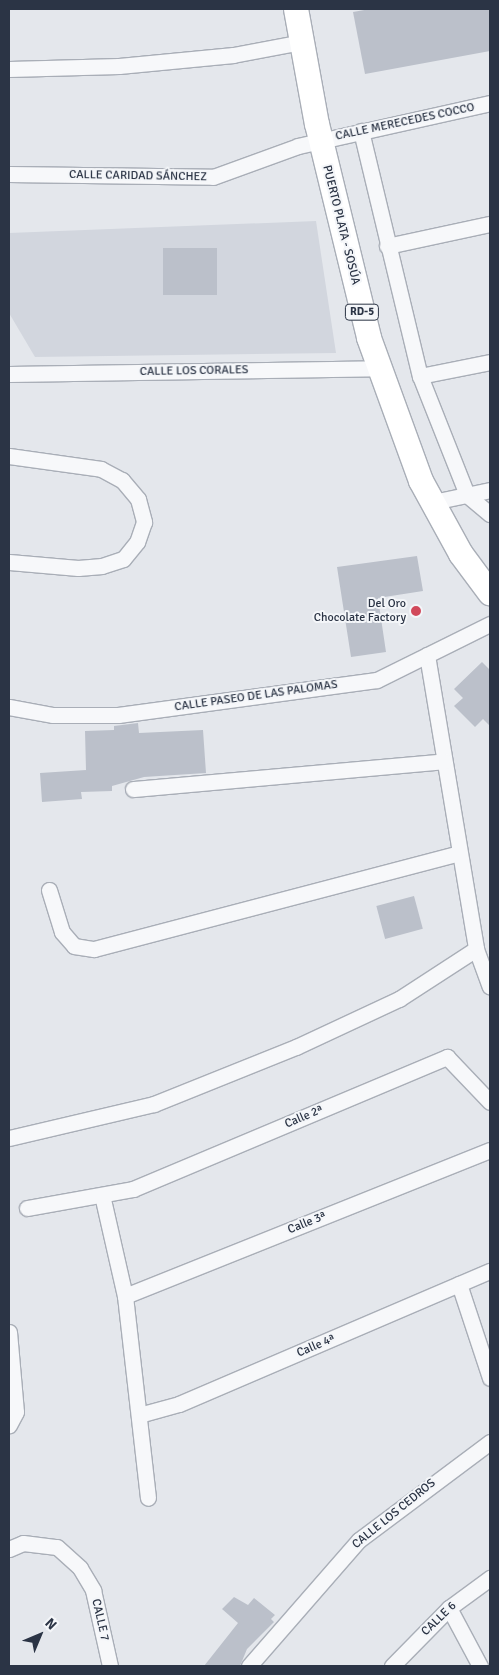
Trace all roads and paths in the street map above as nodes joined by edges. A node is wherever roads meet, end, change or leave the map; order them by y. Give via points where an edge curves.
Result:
1 (296, 9) edge
2 (302, 42) junction
3 (9, 69) edge
4 (490, 103) edge
5 (362, 131) junction
6 (321, 140) junction
7 (9, 174) edge
8 (490, 224) edge
9 (387, 246) junction
10 (490, 362) edge
11 (380, 368) junction
12 (9, 374) edge
13 (420, 376) junction
14 (9, 456) edge
15 (490, 490) edge
16 (467, 495) junction
17 (433, 502) junction
18 (490, 514) edge
19 (9, 562) edge
20 (490, 593) edge
21 (490, 624) edge
22 (427, 655) junction
23 (9, 707) edge
24 (444, 761) junction
25 (133, 789) dead end
26 (459, 853) junction
27 (49, 890) dead end
28 (476, 948) junction
29 (490, 987) edge
30 (490, 1102) edge
31 (9, 1138) edge
32 (490, 1150) edge
33 (102, 1195) junction
34 (26, 1208) dead end
35 (490, 1271) edge
36 (459, 1284) junction
37 (125, 1296) junction
38 (9, 1332) edge
39 (490, 1378) edge
40 (139, 1415) junction
41 (9, 1425) edge
42 (490, 1442) edge
43 (148, 1498) dead end
44 (9, 1549) edge
45 (490, 1578) edge
46 (449, 1608) junction
47 (110, 1666) edge
48 (249, 1666) edge
49 (392, 1666) edge
50 (480, 1666) edge

1 - 2 main road, PUERTO PLATA - SOSÚA / RD-5
2 - 3 street via 233,55 119,66
2 - 6 main road, PUERTO PLATA - SOSÚA / RD-5
4 - 5 street, CALLE MERECEDES COCCO
5 - 6 street, CALLE MERECEDES COCCO
5 - 9 street
6 - 7 street, CALLE CARIDAD SÁNCHEZ via 213,177
6 - 11 main road, PUERTO PLATA - SOSÚA / RD-5 via 368,338
8 - 9 street
9 - 13 street
10 - 13 street
11 - 12 street, CALLE LOS CORALES
11 - 17 main road, PUERTO PLATA - SOSÚA / RD-5 via 421,481
13 - 16 street
14 - 19 street via 102,469 122,480 138,499 144,522 137,542 123,559 102,566 78,568
15 - 16 street
16 - 17 street
16 - 18 street
17 - 20 main road, PUERTO PLATA - SOSÚA / RD-5 via 461,554
21 - 22 street, CALLE PASEO DE LAS PALOMAS
22 - 23 street, CALLE PASEO DE LAS PALOMAS via 377,680 118,715 53,715
22 - 24 street
24 - 25 street
24 - 26 street
26 - 27 street via 94,949 74,946 62,932
26 - 28 street
28 - 29 street
28 - 31 street via 399,998 296,1047 154,1104
30 - 33 street, Calle 2ª via 447,1057 133,1189
32 - 37 street, Calle 3ª
33 - 34 street
33 - 37 street
35 - 36 street, Calle 4ª
36 - 39 street
36 - 40 street, Calle 4ª via 180,1404
37 - 40 street via 132,1381
38 - 41 street via 16,1412
40 - 43 street
42 - 48 street, CALLE LOS CEDROS via 359,1540
44 - 47 street, CALLE 7 via 23,1544 57,1547 80,1568 93,1590
45 - 46 street, CALLE 6
46 - 49 street, CALLE 6
46 - 50 street

